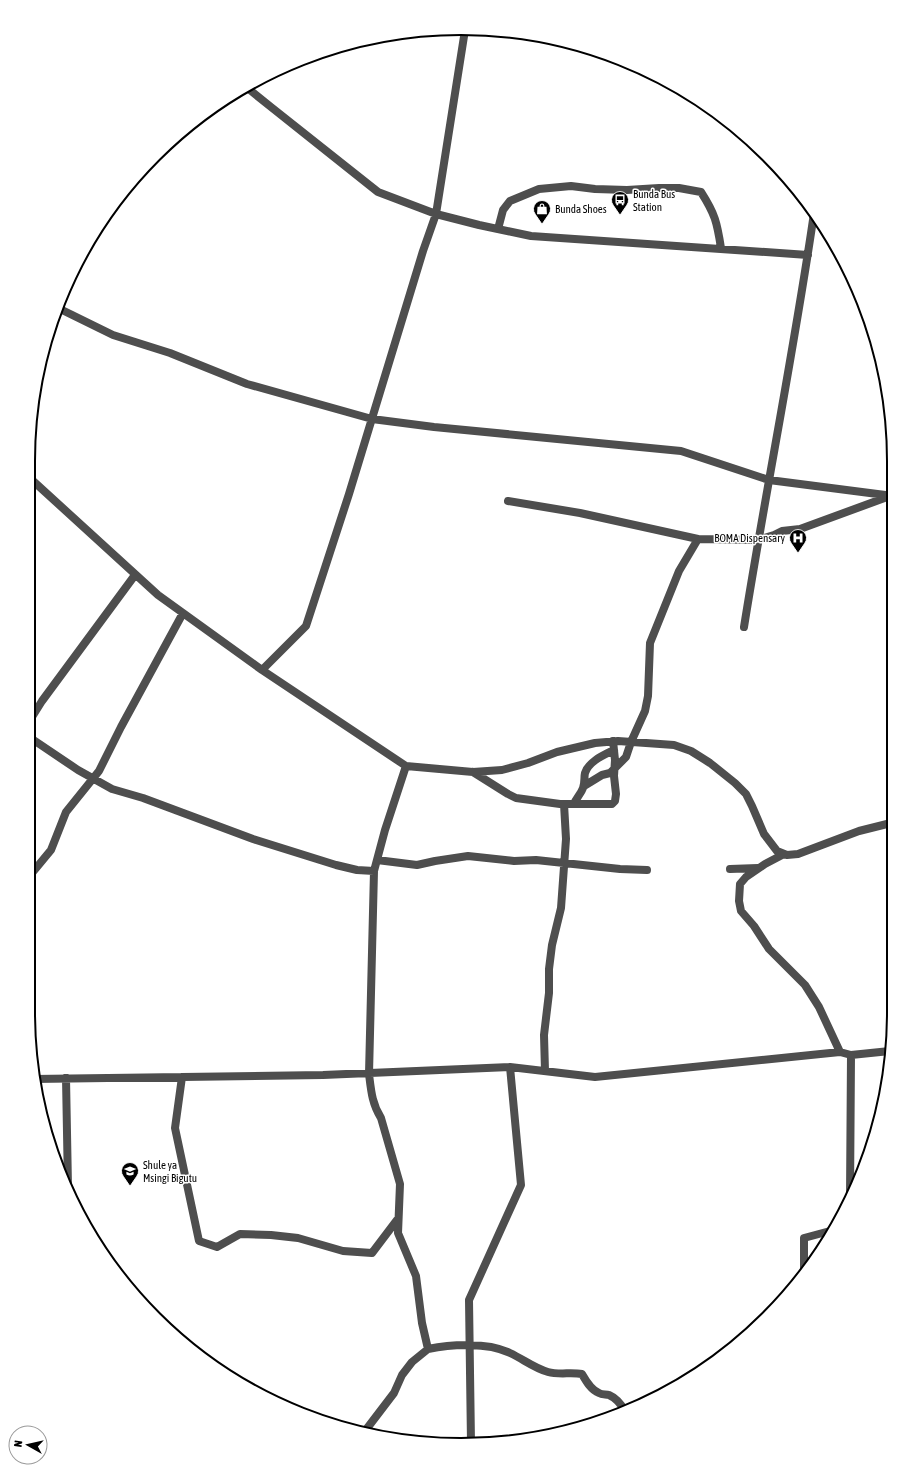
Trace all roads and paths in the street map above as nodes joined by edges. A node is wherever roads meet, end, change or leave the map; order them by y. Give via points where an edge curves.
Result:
1 (464, 35) edge
2 (251, 90) edge
3 (436, 214) junction
4 (813, 221) edge
5 (498, 229) junction
6 (721, 248) junction
7 (808, 255) junction
8 (63, 310) edge
9 (372, 419) junction
10 (770, 480) junction
11 (35, 483) edge
12 (887, 495) edge
13 (887, 498) edge
14 (508, 501) dead end
15 (698, 539) junction
16 (758, 540) junction
17 (135, 575) junction
18 (183, 613) junction
19 (744, 627) dead end
20 (262, 670) junction
21 (35, 713) edge
22 (35, 742) edge
23 (631, 742) junction
24 (613, 745) junction
25 (406, 766) junction
26 (614, 769) junction
27 (473, 772) junction
28 (93, 779) junction
29 (584, 786) junction
30 (564, 804) junction
31 (574, 804) junction
32 (887, 824) edge
33 (784, 854) junction
34 (378, 860) junction
35 (565, 863) junction
36 (759, 868) junction
37 (730, 869) dead end
38 (35, 870) edge
39 (647, 870) dead end
40 (374, 871) junction
41 (840, 1052) junction
42 (885, 1052) edge
43 (851, 1055) junction
44 (510, 1067) junction
45 (545, 1071) junction
46 (369, 1074) junction
47 (182, 1077) junction
48 (66, 1078) junction
49 (41, 1079) edge
50 (68, 1177) edge
51 (850, 1185) edge
52 (397, 1220) junction
53 (825, 1232) edge
54 (804, 1264) edge
55 (470, 1346) junction
56 (428, 1349) junction
57 (622, 1407) edge
58 (368, 1427) edge
59 (471, 1438) edge

1 - 3 street
2 - 3 street via 378,192
3 - 5 street
3 - 9 street
4 - 7 street
5 - 6 street via 532,236
5 - 6 street via 503,210 510,201 539,189 571,186 626,190 679,188 701,192 717,222
6 - 7 street
7 - 10 street
8 - 9 street via 113,335 170,353 247,384
9 - 10 street via 681,451
9 - 20 street via 306,626
10 - 12 street
10 - 16 street
11 - 17 street
13 - 16 street via 800,529 782,531
14 - 15 street via 580,513
15 - 16 street
15 - 23 street via 679,570 650,643 648,696 645,711
16 - 19 street
17 - 18 street
17 - 21 street
18 - 20 street
18 - 28 street
20 - 25 street
22 - 28 street
23 - 24 street
23 - 26 street via 626,757
23 - 33 street via 674,745 691,751 710,763 746,794 764,834 777,851
24 - 26 street
24 - 27 street via 594,743 502,770
24 - 29 street via 588,766
25 - 27 street
25 - 34 street
26 - 29 street
26 - 31 street via 616,794 612,804
27 - 30 street via 516,798
28 - 38 street via 66,812 51,850
28 - 40 street via 112,789 253,839 336,865
29 - 31 street
30 - 31 street
30 - 35 street
32 - 33 street via 859,831 798,854
33 - 36 street
34 - 35 street via 417,865 468,856 514,862 536,860
34 - 40 street
35 - 39 street
35 - 45 street via 561,908 549,969 544,1035
36 - 37 street
36 - 41 street via 740,884 738,901 741,911 769,950 805,985 819,1007
40 - 46 street
41 - 43 street
41 - 45 street via 595,1077
42 - 43 street
43 - 51 street
44 - 45 street
44 - 46 street
44 - 55 street via 521,1185 469,1300
46 - 47 street
46 - 52 street via 371,1095 381,1118 400,1184
47 - 48 street
47 - 52 street via 175,1128 198,1241 216,1246 240,1234 271,1235 298,1238 343,1251 372,1252
48 - 49 street
48 - 50 street
52 - 56 street via 398,1233 416,1276
53 - 54 street via 804,1238
55 - 56 street via 447,1345
55 - 57 street via 494,1348 510,1353 548,1372 582,1374 588,1384 600,1394 607,1394
55 - 59 street
56 - 58 street via 412,1362 402,1375 394,1393

